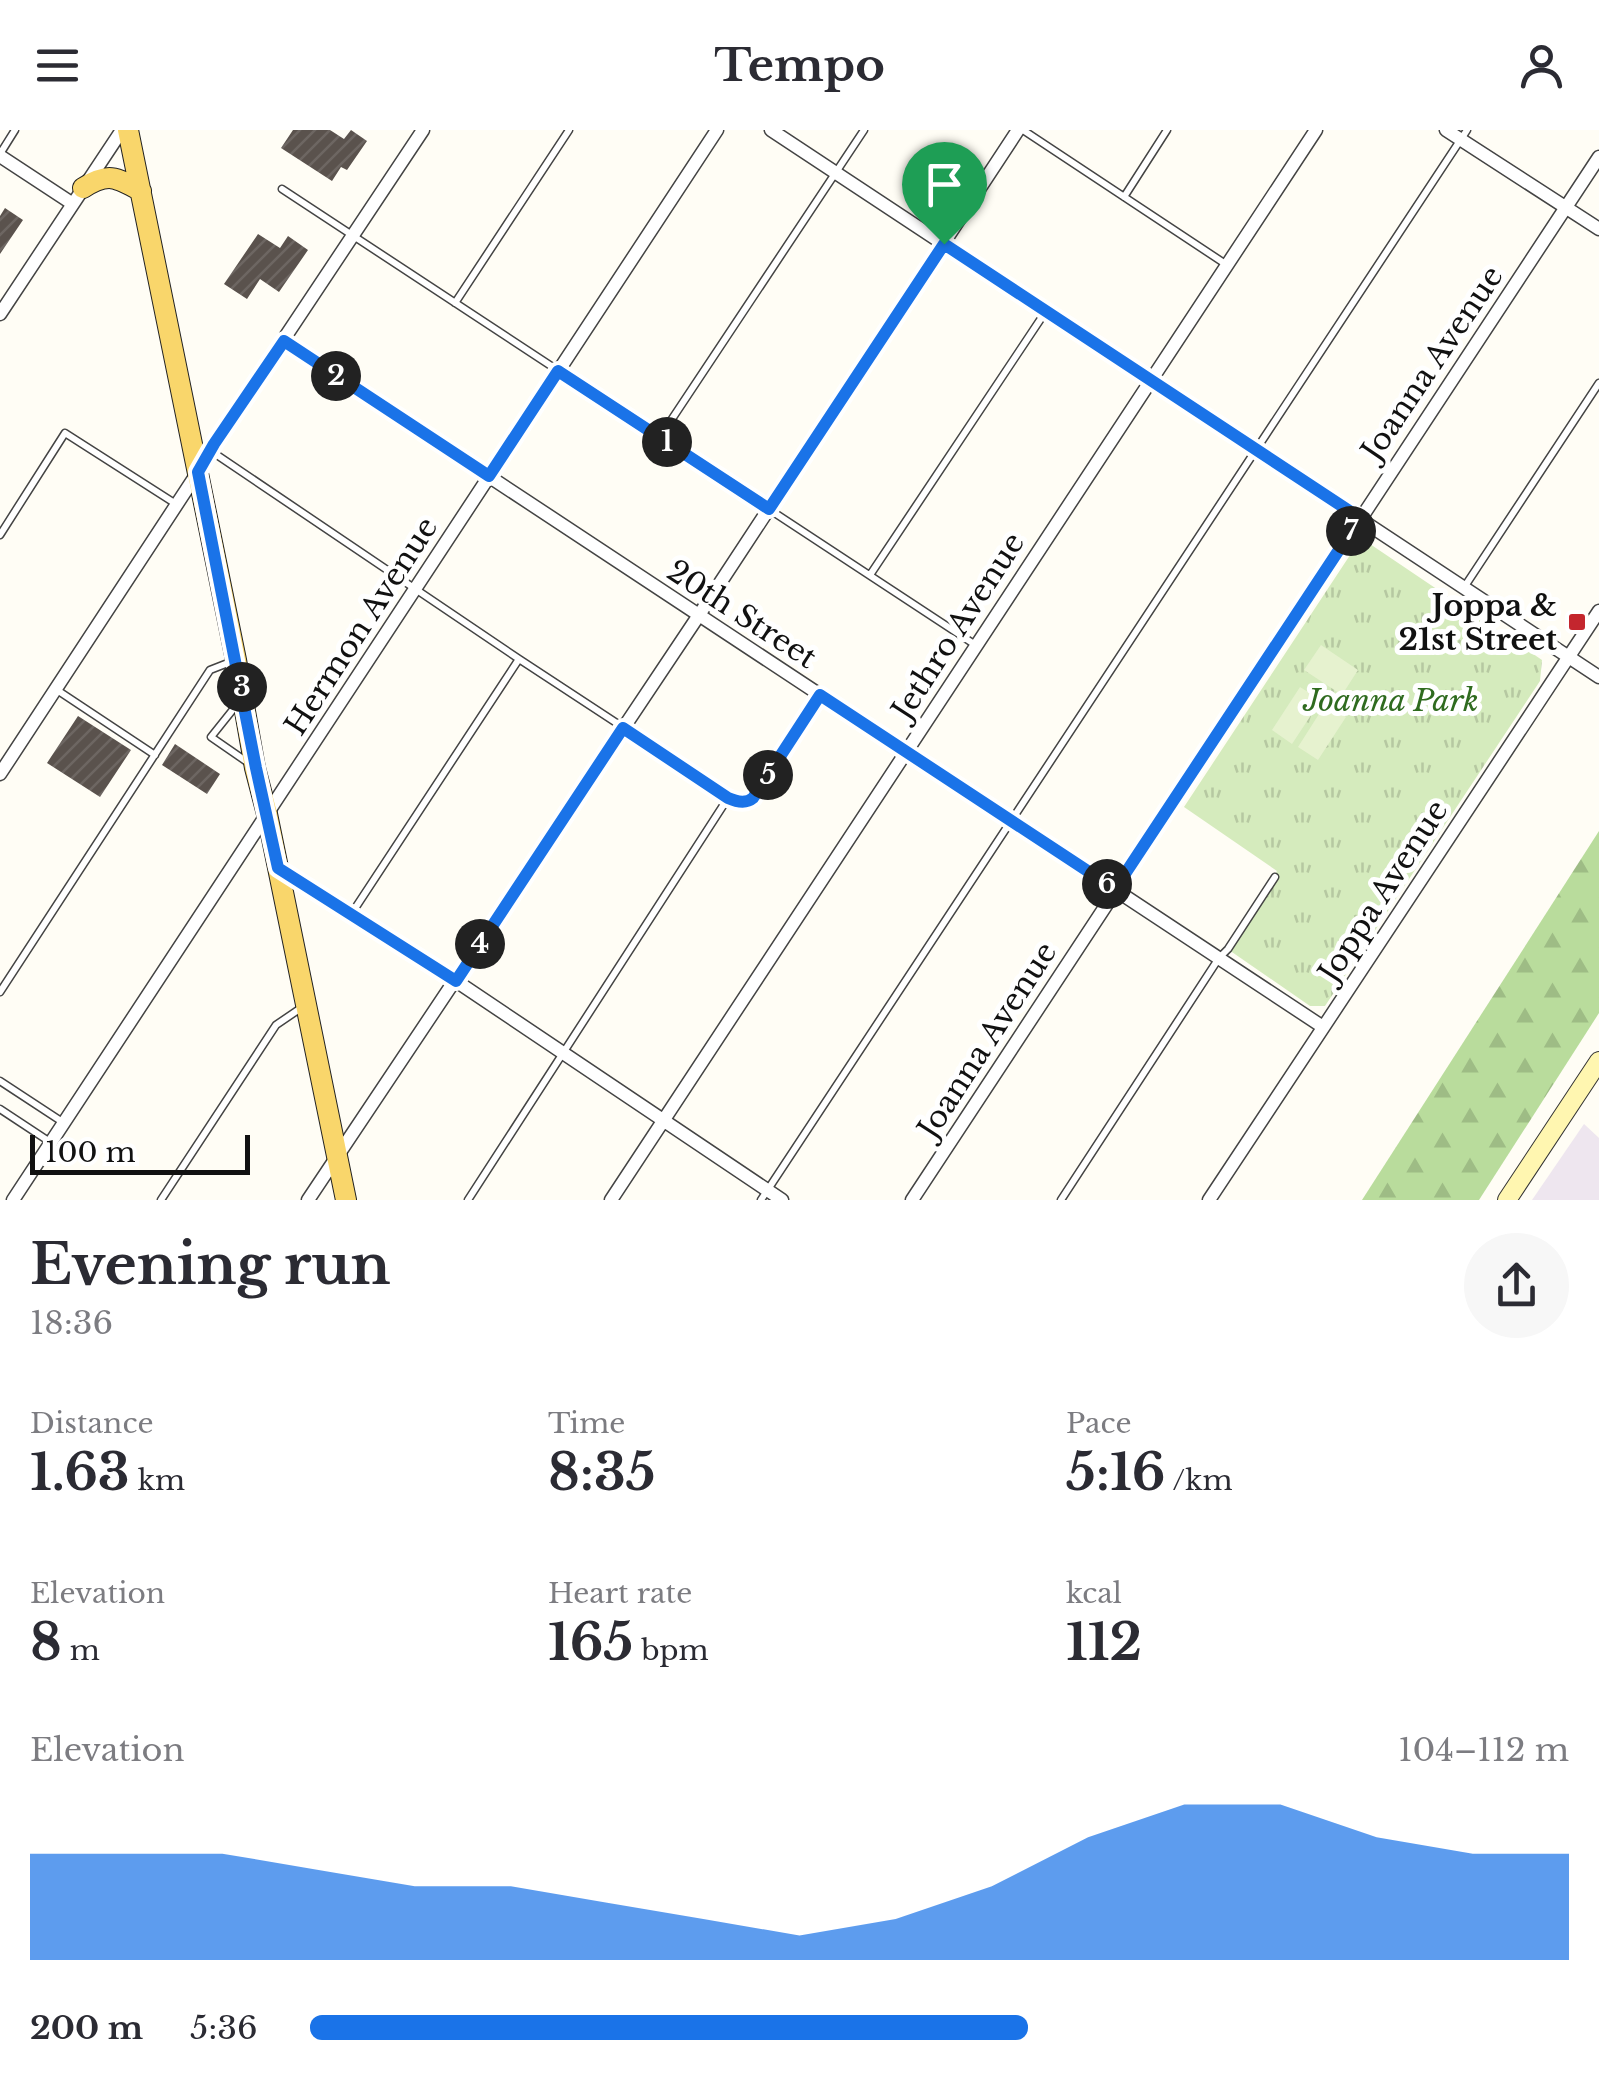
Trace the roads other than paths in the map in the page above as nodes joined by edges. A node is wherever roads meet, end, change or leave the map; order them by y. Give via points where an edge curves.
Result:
1 (16, 130) edge
2 (125, 130) edge
3 (423, 130) edge
4 (569, 130) edge
5 (717, 130) edge
6 (771, 130) edge
7 (864, 130) edge
8 (1020, 130) edge
9 (1167, 130) edge
10 (1316, 130) edge
11 (1446, 130) edge
12 (1464, 135) edge
13 (0, 155) edge
14 (1599, 157) edge
15 (836, 173) junction
16 (282, 189) dead end
17 (140, 191) junction
18 (78, 196) junction
19 (1124, 197) junction
20 (1566, 207) junction
21 (1599, 229) edge
22 (353, 236) junction
23 (944, 244) junction
24 (1228, 265) junction
25 (456, 303) junction
26 (1046, 311) junction
27 (0, 313) edge
28 (284, 341) junction
29 (558, 371) junction
30 (1150, 380) junction
31 (1599, 383) edge
32 (660, 438) junction
33 (210, 450) junction
34 (1256, 450) junction
35 (198, 472) junction
36 (489, 476) junction
37 (176, 504) junction
38 (769, 509) junction
39 (1360, 518) junction
40 (0, 534) edge
41 (870, 575) junction
42 (1464, 588) junction
43 (416, 589) junction
44 (1599, 611) edge
45 (699, 615) junction
46 (976, 645) junction
47 (1568, 657) junction
48 (519, 659) junction
49 (236, 660) junction
50 (1599, 677) edge
51 (56, 689) junction
52 (820, 695) junction
53 (244, 697) junction
54 (623, 728) junction
55 (905, 751) junction
56 (155, 755) junction
57 (256, 768) junction
58 (0, 774) edge
59 (728, 798) junction
60 (267, 814) junction
61 (1011, 821) junction
62 (278, 868) junction
63 (1275, 877) dead end
64 (1115, 889) junction
65 (351, 914) junction
66 (1219, 958) junction
67 (456, 981) junction
68 (0, 992) edge
69 (306, 1004) junction
70 (1324, 1027) junction
71 (562, 1053) junction
72 (1599, 1060) edge
73 (0, 1080) edge
74 (0, 1109) edge
75 (663, 1121) junction
76 (64, 1123) junction
77 (51, 1143) junction
78 (338, 1154) junction
79 (764, 1195) edge
80 (14, 1200) edge
81 (161, 1200) edge
82 (308, 1200) edge
83 (346, 1200) edge
84 (468, 1200) edge
85 (611, 1200) edge
86 (782, 1200) edge
87 (912, 1200) edge
88 (1061, 1200) edge
89 (1209, 1200) edge
90 (1507, 1200) edge

1 - 13 lane
2 - 17 main road
2 - 18 street
3 - 22 street
4 - 25 lane
5 - 29 street, Hermon Avenue
6 - 15 street
7 - 15 lane
8 - 19 lane
8 - 23 street
9 - 19 lane
10 - 24 street, Jethro Avenue
11 - 12 street
12 - 20 street
12 - 34 lane
13 - 18 street
14 - 20 street, Joanna Avenue
15 - 23 street
15 - 32 lane
16 - 22 lane
17 - 18 main road via 102,176
17 - 35 main road
18 - 27 street
19 - 24 lane
20 - 21 street
20 - 39 street, Joanna Avenue
22 - 25 lane
22 - 28 street
23 - 26 street
23 - 38 street
24 - 30 street, Jethro Avenue
25 - 29 lane
26 - 30 street
26 - 41 lane
28 - 33 street
28 - 36 street, 20th Street
29 - 32 lane
29 - 36 street, Hermon Avenue
30 - 34 street
30 - 46 street, Jethro Avenue
31 - 42 lane
32 - 38 lane
33 - 35 street
33 - 43 lane
34 - 39 street
34 - 61 lane
35 - 37 street
35 - 49 main road
36 - 43 street, Hermon Avenue
36 - 45 street, 20th Street
37 - 40 lane via 65,433
37 - 51 street
38 - 41 lane
38 - 45 street
39 - 42 street
39 - 64 street, Joanna Avenue
41 - 46 lane
42 - 47 street
43 - 48 lane
43 - 60 street, Hermon Avenue
44 - 47 street, Joppa Avenue
45 - 52 street, 20th Street
45 - 54 street
46 - 55 street, Jethro Avenue
47 - 50 street
47 - 70 street, Joppa Avenue
48 - 54 lane
48 - 65 lane
49 - 53 main road
49 - 56 lane via 210,670
51 - 56 lane
51 - 58 street
52 - 55 street, 20th Street
52 - 59 lane via 753,798
53 - 57 main road
53 - 57 lane via 211,737
54 - 59 lane
54 - 67 street
55 - 61 street, 20th Street
55 - 75 street, Jethro Avenue
56 - 68 lane
57 - 60 main road
59 - 71 lane
60 - 62 main road
60 - 76 street, Hermon Avenue
61 - 64 street, 20th Street
61 - 79 lane
62 - 65 street
62 - 69 main road
63 - 66 lane
64 - 66 street, 20th Street
64 - 87 street, Joanna Avenue
65 - 67 street
66 - 70 street, 20th Street
66 - 88 lane
67 - 71 street
67 - 78 street
69 - 78 main road
69 - 81 lane via 276,1025
70 - 89 street, Joppa Avenue
71 - 75 street
71 - 84 lane
72 - 90 main road
73 - 76 lane
74 - 77 lane
75 - 79 street
75 - 85 street, Jethro Avenue
76 - 77 street, Hermon Avenue
77 - 80 street, Hermon Avenue
78 - 82 street
78 - 83 main road
79 - 86 street

